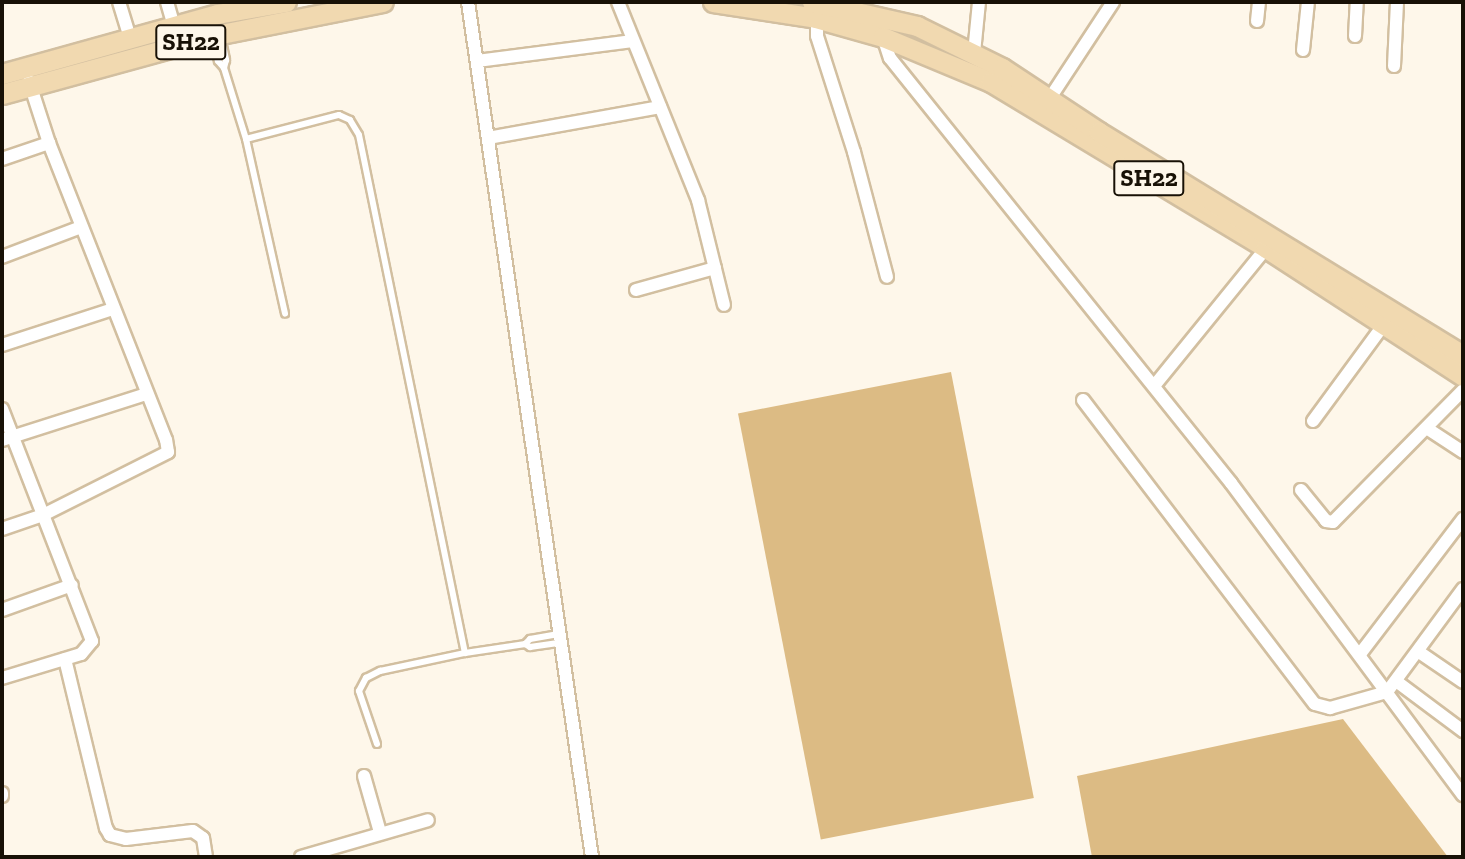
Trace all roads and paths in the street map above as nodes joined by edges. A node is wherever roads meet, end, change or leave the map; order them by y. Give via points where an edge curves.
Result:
1 (119, 2) edge
2 (167, 2) edge
3 (286, 2) edge
4 (383, 2) edge
5 (468, 2) edge
6 (618, 2) edge
7 (713, 2) edge
8 (979, 2) edge
9 (1113, 2) edge
10 (1259, 2) edge
11 (1308, 2) edge
12 (1357, 2) edge
13 (1397, 2) edge
14 (216, 8) edge
15 (815, 8) edge
16 (1256, 21) dead end
17 (174, 26) junction
18 (217, 35) junction
19 (1355, 36) dead end
20 (883, 37) junction
21 (130, 38) junction
22 (633, 41) junction
23 (1303, 50) dead end
24 (974, 53) junction
25 (477, 61) junction
26 (1394, 66) dead end
27 (2, 74) edge
28 (28, 77) junction
29 (2, 94) edge
30 (1050, 98) junction
31 (660, 107) junction
32 (488, 138) junction
33 (246, 139) junction
34 (49, 143) junction
35 (2, 159) edge
36 (1202, 201) junction
37 (81, 227) junction
38 (1266, 248) junction
39 (2, 257) edge
40 (715, 268) junction
41 (887, 277) dead end
42 (636, 290) dead end
43 (724, 305) dead end
44 (113, 309) junction
45 (285, 314) dead end
46 (1385, 323) junction
47 (2, 345) edge
48 (1463, 355) edge
49 (1463, 376) edge
50 (1154, 386) junction
51 (1463, 390) edge
52 (146, 394) junction
53 (1083, 400) dead end
54 (2, 409) edge
55 (1313, 421) dead end
56 (1428, 429) junction
57 (7, 438) edge
58 (1463, 452) edge
59 (1301, 491) dead end
60 (43, 515) junction
61 (1463, 519) edge
62 (2, 529) edge
63 (72, 585) junction
64 (1462, 594) edge
65 (2, 610) edge
66 (560, 638) junction
67 (1419, 652) junction
68 (465, 653) junction
69 (1360, 654) junction
70 (65, 659) junction
71 (2, 678) edge
72 (1396, 681) junction
73 (1463, 682) edge
74 (1387, 692) junction
75 (1463, 731) edge
76 (377, 744) dead end
77 (364, 776) dead end
78 (1463, 795) edge
79 (429, 820) dead end
80 (380, 832) junction
81 (206, 857) edge
82 (301, 857) edge
83 (592, 857) edge

1 - 21 street
2 - 17 street
3 - 14 main road, SH22
4 - 18 main road, SH22
5 - 25 street
6 - 22 street
7 - 15 main road, SH22
8 - 24 street
9 - 30 street
10 - 16 street
11 - 23 street
12 - 19 street
13 - 26 street
14 - 17 main road, SH22
14 - 18 street
15 - 20 main road, SH22
15 - 24 main road, SH22 via 917,26
15 - 41 street via 817,36
17 - 21 main road, SH22
18 - 28 main road, SH22
18 - 33 lane
20 - 36 main road, SH22 via 991,82
20 - 50 street via 890,58
21 - 28 main road, SH22
22 - 25 street
22 - 31 street
24 - 30 main road, SH22
25 - 32 street
27 - 28 main road, SH22
28 - 29 main road, SH22
28 - 34 street
30 - 36 main road, SH22
31 - 32 street
31 - 40 street via 698,200
32 - 66 street
33 - 45 lane
33 - 68 lane via 339,115 350,120 359,135
34 - 35 street
34 - 37 street
36 - 38 main road, SH22
36 - 48 main road, SH22
37 - 39 street
37 - 44 street
38 - 46 main road, SH22
38 - 50 street
40 - 42 street
40 - 43 street
44 - 47 street
44 - 52 street
46 - 49 main road, SH22
46 - 55 street
50 - 69 street
51 - 56 street
52 - 57 street
52 - 60 street via 168,452
53 - 74 street via 1315,704 1330,708
54 - 57 street
56 - 58 street
56 - 59 street via 1333,522 1326,521
57 - 60 street
60 - 62 street
60 - 63 street
61 - 69 street
63 - 65 street
63 - 70 street via 92,641 88,649
64 - 67 street
66 - 68 lane via 530,648 525,644
66 - 83 street
67 - 72 street
67 - 73 street
68 - 76 lane via 366,678 359,691
69 - 74 street
70 - 71 street
70 - 81 street via 110,835 127,839 192,831 203,838
72 - 74 street
72 - 75 street
74 - 78 street
77 - 80 street
79 - 80 street
80 - 82 street

